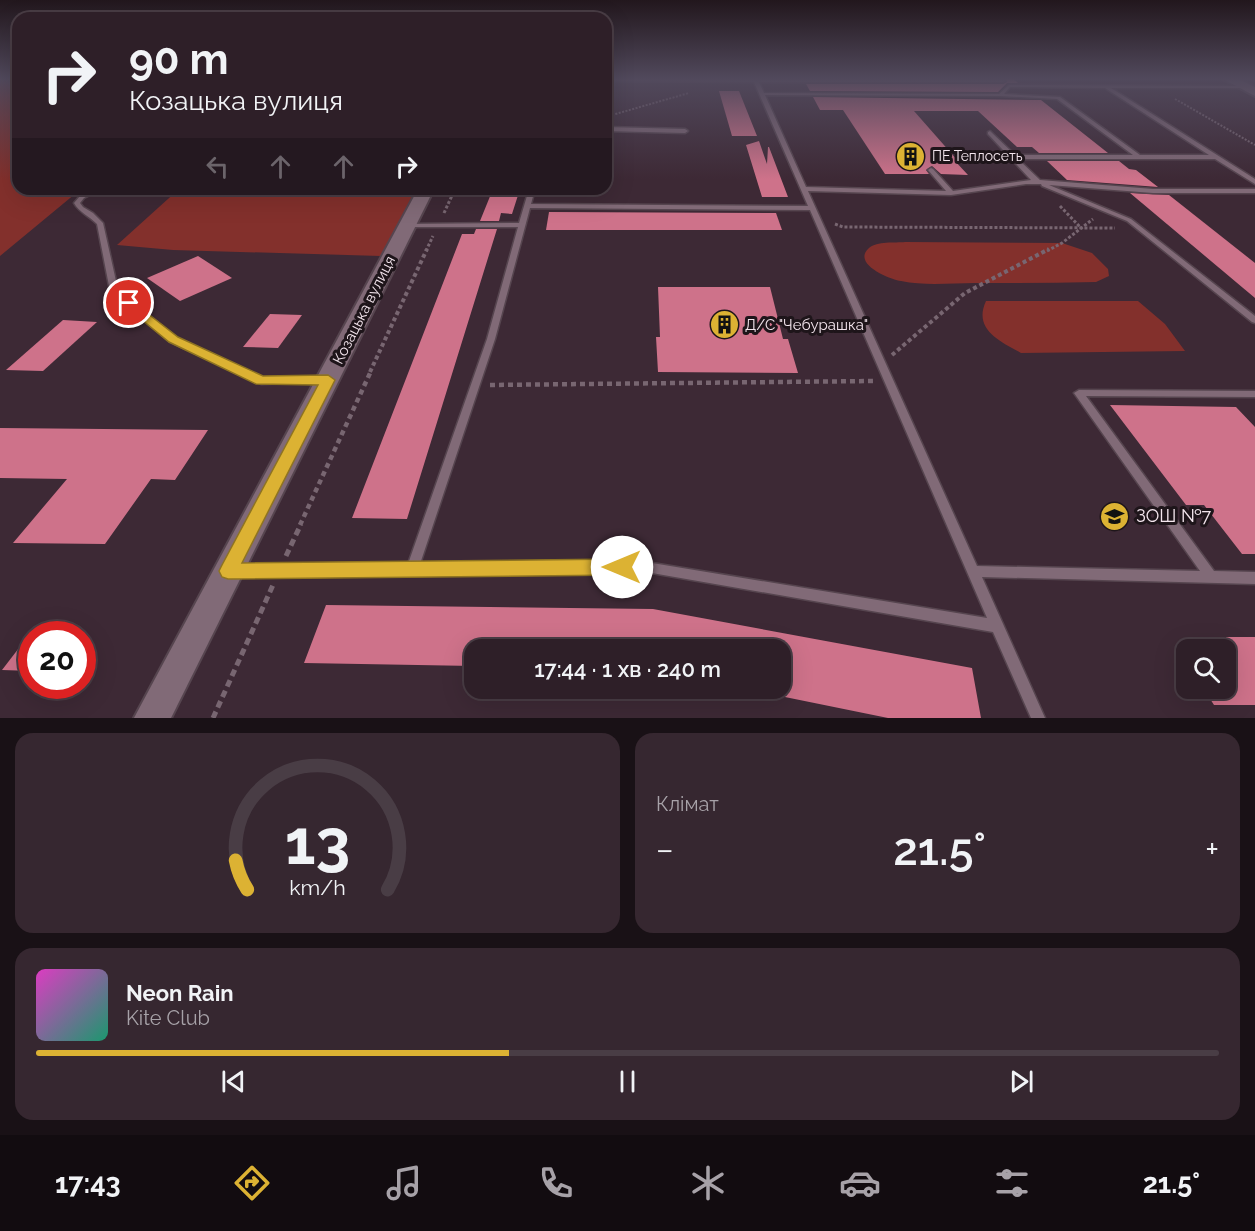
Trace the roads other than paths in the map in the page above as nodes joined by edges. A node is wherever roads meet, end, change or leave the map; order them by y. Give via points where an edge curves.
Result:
1 (770, 112) edge
2 (1076, 112) edge
3 (1145, 112) edge
4 (612, 129) edge
5 (685, 131) dead end
6 (990, 133) dead end
7 (1014, 156) junction
8 (1216, 157) junction
9 (1140, 158) junction
10 (931, 170) dead end
11 (1037, 182) junction
12 (1255, 182) edge
13 (804, 189) junction
14 (1255, 191) edge
15 (951, 193) junction
16 (86, 195) edge
17 (423, 195) edge
18 (531, 195) edge
19 (528, 206) junction
20 (812, 208) junction
21 (408, 225) junction
22 (522, 225) junction
23 (1255, 320) edge
24 (328, 380) junction
25 (1255, 394) edge
26 (412, 569) junction
27 (228, 571) junction
28 (973, 572) junction
29 (1211, 577) junction
30 (1255, 578) edge
31 (997, 626) junction
32 (152, 718) edge
33 (1038, 718) edge

1 - 13 lane
2 - 9 lane
3 - 8 lane
4 - 5 lane
6 - 7 lane
7 - 9 lane
7 - 11 lane
8 - 9 lane
8 - 12 lane
10 - 15 lane
11 - 14 lane via 1153,191
11 - 15 lane
11 - 23 lane via 1129,220
13 - 15 lane
13 - 20 lane
16 - 24 lane via 77,203 100,223 114,291 173,340 261,381
17 - 21 street, Козацька вулиця
18 - 19 lane
19 - 20 lane
19 - 22 lane
20 - 28 lane
21 - 22 lane
21 - 24 street, Козацька вулиця
22 - 26 lane via 491,339
24 - 27 street, Козацька вулиця
25 - 29 lane via 1079,393
26 - 27 lane
26 - 31 lane via 646,567
27 - 32 street, Козацька вулиця
28 - 29 lane
28 - 31 lane
29 - 30 lane
31 - 33 lane

